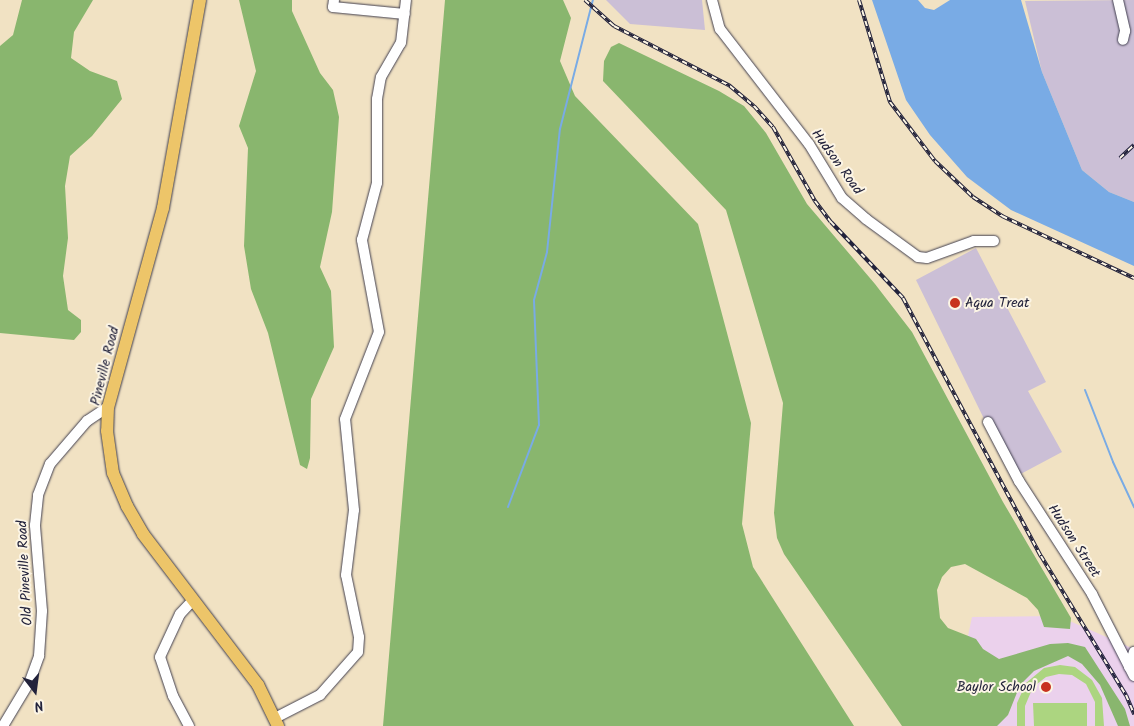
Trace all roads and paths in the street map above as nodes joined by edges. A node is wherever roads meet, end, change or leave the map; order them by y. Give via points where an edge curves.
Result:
1 (200, 0) edge
2 (334, 0) edge
3 (406, 0) edge
4 (712, 0) edge
5 (1118, 0) edge
6 (405, 14) junction
7 (1122, 40) dead end
8 (994, 241) dead end
9 (108, 407) junction
10 (988, 422) dead end
11 (194, 600) junction
12 (1134, 652) edge
13 (1132, 672) edge
14 (276, 722) edge
15 (3, 726) edge
16 (189, 726) edge

1 - 9 main road, Pineville Road via 163,208
2 - 6 street via 333,7
3 - 6 street
4 - 8 street, Hudson Road via 720,29 808,144 842,198 866,219 918,257 927,258 974,241
5 - 7 street via 1125,31
6 - 14 street via 401,43 381,78 377,98 377,182 362,240 379,332 345,419 354,510 346,575 359,637 358,652 320,695
9 - 11 main road, Pineville Road via 113,473 127,506
9 - 15 street, Old Pineville Road via 87,421 50,464 38,495 34,526 42,611 39,656 30,681
10 - 13 street, Hudson Street via 1019,481 1092,594
11 - 14 main road, Pineville Road via 258,686
11 - 16 street via 180,614 160,657 173,696
12 - 13 street

